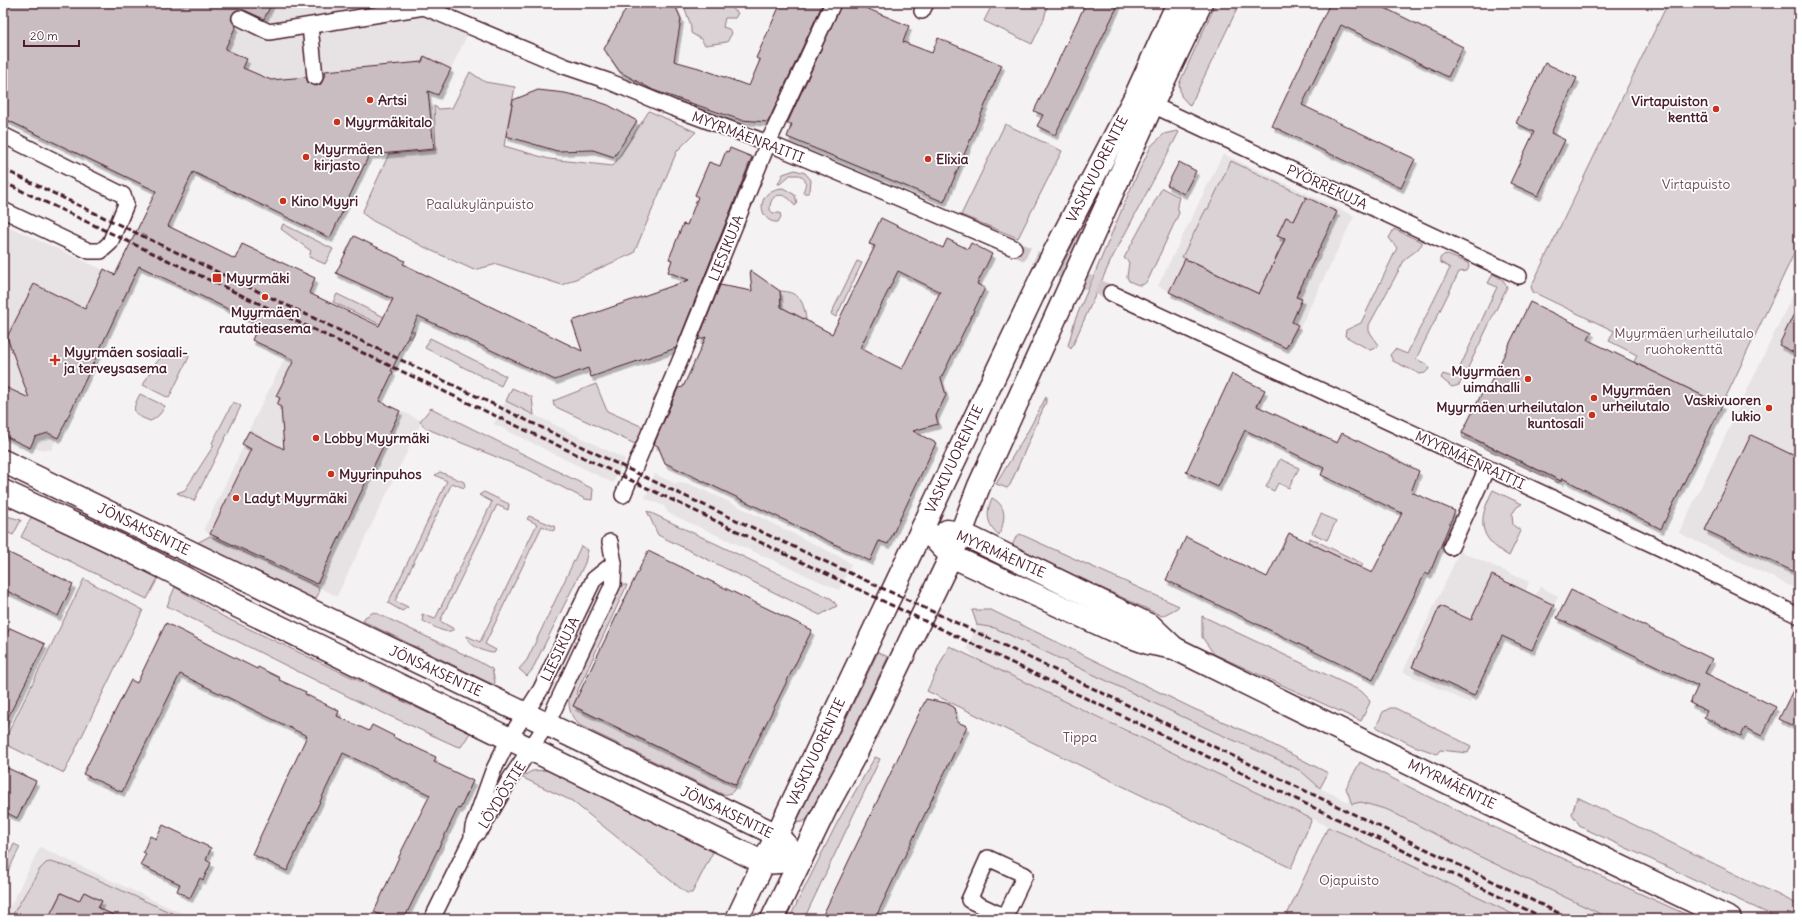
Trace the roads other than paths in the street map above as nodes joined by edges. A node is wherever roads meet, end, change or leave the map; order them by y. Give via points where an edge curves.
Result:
1 (833, 3) edge
2 (1178, 3) edge
3 (1201, 3) edge
4 (424, 5) edge
5 (240, 18) dead end
6 (310, 26) junction
7 (315, 77) dead end
8 (1143, 101) junction
9 (3, 135) edge
10 (768, 143) junction
11 (3, 210) edge
12 (1014, 248) tunnel mouth
13 (1518, 276) dead end
14 (1111, 293) tunnel mouth
15 (3, 461) edge
16 (1486, 468) junction
17 (3, 490) edge
18 (623, 495) dead end
19 (922, 527) junction
20 (962, 533) junction
21 (610, 542) dead end
22 (1451, 547) dead end
23 (951, 556) junction
24 (614, 563) junction
25 (1799, 616) edge
26 (1174, 648) junction
27 (525, 714) junction
28 (547, 724) junction
29 (509, 739) junction
30 (530, 749) junction
31 (777, 835) junction
32 (472, 838) junction
33 (800, 861) junction
34 (764, 863) junction
35 (998, 917) edge
36 (432, 919) edge
37 (737, 919) edge
38 (772, 919) edge
39 (1730, 919) edge

1 - 10 street, LIESIKUJA
2 - 8 main road, VASKIVUORENTIE
3 - 8 main road, VASKIVUORENTIE
4 - 6 street
4 - 10 street, MYYRMÄENRAITTI via 564,66
5 - 6 street via 269,32
6 - 7 street
8 - 13 street, PYÖRREKUJA
8 - 19 main road, VASKIVUORENTIE via 1042,276
8 - 20 main road, VASKIVUORENTIE via 979,486
9 - 11 street via 123,195 126,204 110,242 100,251 88,251
10 - 12 street, MYYRMÄENRAITTI
10 - 18 street, LIESIKUJA
14 - 16 street, MYYRMÄENRAITTI via 1142,302
15 - 27 main road, JÖNSAKSENTIE
16 - 22 street
16 - 25 street, MYYRMÄENRAITTI via 1660,548
17 - 29 main road, JÖNSAKSENTIE via 151,560 234,605
19 - 20 main road, MYYRMÄENTIE
19 - 23 main road, MYYRMÄENTIE
19 - 31 main road, VASKIVUORENTIE
20 - 23 main road, VASKIVUORENTIE
20 - 26 main road, MYYRMÄENTIE via 1151,626
21 - 24 street, LIESIKUJA
23 - 26 main road, MYYRMÄENTIE via 1112,630 1148,643
23 - 33 main road, VASKIVUORENTIE via 856,753
24 - 27 street, LIESIKUJA via 594,579 541,688
24 - 28 street, LIESIKUJA via 613,584
26 - 39 main road, MYYRMÄENTIE
27 - 28 main road, JÖNSAKSENTIE
27 - 29 street, LIESIKUJA
28 - 30 street, LIESIKUJA
28 - 31 main road, JÖNSAKSENTIE
29 - 30 main road, JÖNSAKSENTIE
29 - 32 street, LÖYDÖSTIE via 493,771 473,826
30 - 32 street, LÖYDÖSTIE via 482,828
30 - 34 main road, JÖNSAKSENTIE
31 - 33 main road, JÖNSAKSENTIE
31 - 34 main road, VASKIVUORENTIE
32 - 36 street, LÖYDÖSTIE
33 - 34 main road, JÖNSAKSENTIE
33 - 38 main road, VASKIVUORENTIE
34 - 37 main road, VASKIVUORENTIE
35 - 35 street via 1019,872 988,858 969,900

